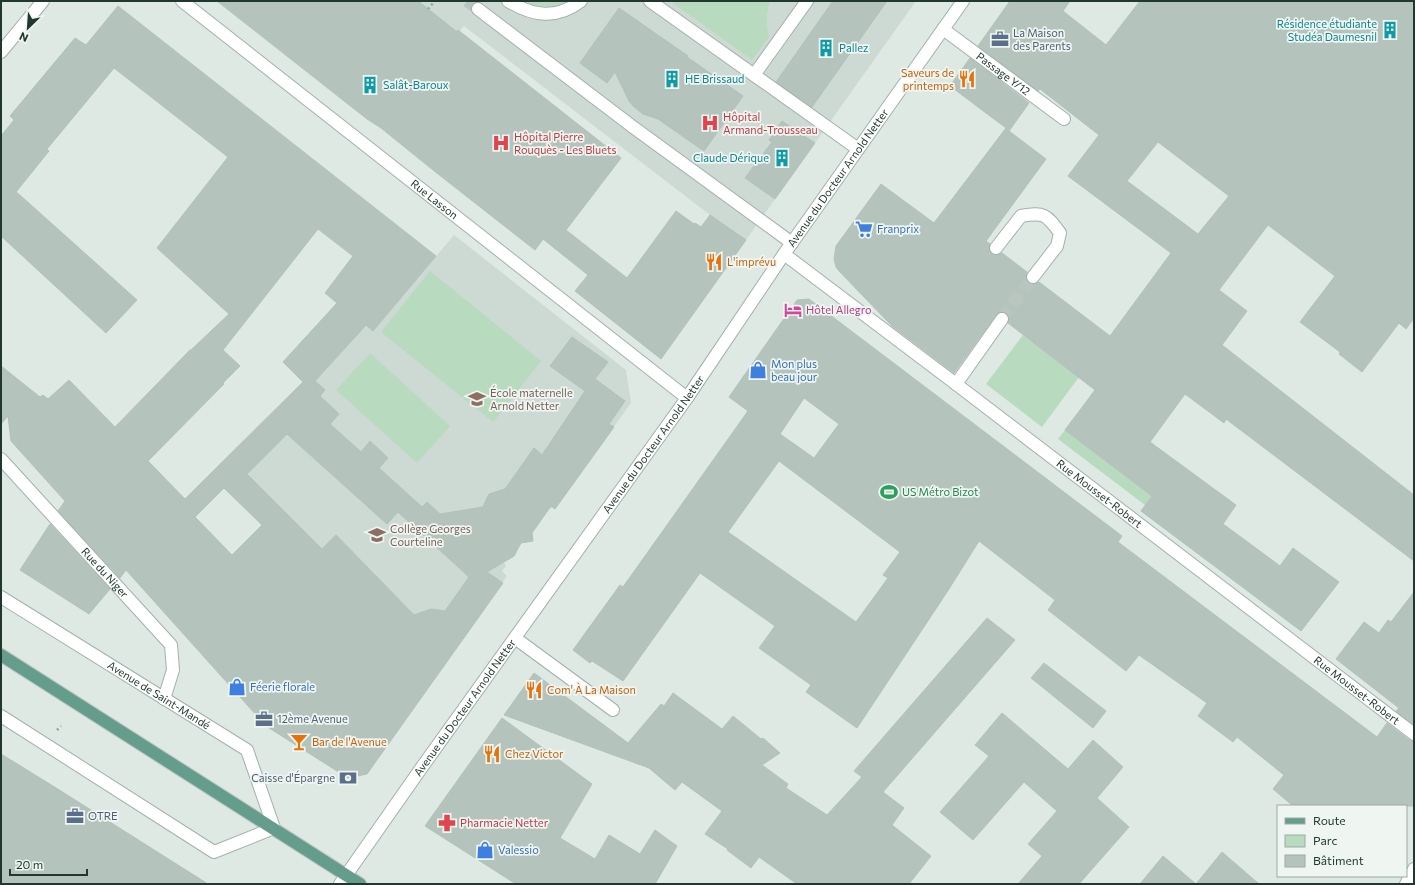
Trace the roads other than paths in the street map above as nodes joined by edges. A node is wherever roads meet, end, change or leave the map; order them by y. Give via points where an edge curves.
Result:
1 (43, 1) edge
2 (182, 1) edge
3 (508, 1) edge
4 (581, 1) edge
5 (807, 1) edge
6 (963, 1) edge
7 (652, 2) edge
8 (478, 9) tunnel mouth
9 (943, 29) junction
10 (1, 52) edge
11 (754, 75) junction
12 (1064, 119) dead end
13 (858, 150) junction
14 (792, 243) junction
15 (996, 248) dead end
16 (784, 254) junction
17 (1033, 277) tunnel mouth
18 (1002, 319) tunnel mouth
19 (956, 384) junction
20 (687, 398) junction
21 (1, 459) edge
22 (1, 597) edge
23 (515, 638) junction
24 (1, 655) edge
25 (164, 699) junction
26 (613, 710) dead end
27 (1, 716) edge
28 (1414, 734) edge
29 (274, 828) junction
30 (1414, 869) edge
31 (343, 880) edge
32 (360, 884) edge
33 (1406, 884) edge

1 - 10 street
2 - 20 street, Rue Lasson
3 - 4 street via 536,14 551,14
5 - 11 street
6 - 9 street, Avenue du Docteur Arnold Netter
7 - 11 street
8 - 14 street
9 - 12 street, Passage Y/12
9 - 13 street, Avenue du Docteur Arnold Netter
11 - 13 street
13 - 14 street, Avenue du Docteur Arnold Netter
14 - 16 street, Avenue du Docteur Arnold Netter
15 - 17 street via 1021,216 1036,214 1049,218 1060,233 1058,246
16 - 19 street, Rue Mousset-Robert
16 - 20 street, Avenue du Docteur Arnold Netter
18 - 19 street
19 - 28 street, Rue Mousset-Robert
20 - 23 street, Avenue du Docteur Arnold Netter
21 - 25 street, Rue du Niger via 171,645 173,670
22 - 25 street, Avenue de Saint-Mandé
23 - 26 street
23 - 31 street, Avenue du Docteur Arnold Netter
24 - 29 main road
25 - 29 street, Avenue de Saint-Mandé via 247,750
27 - 29 street via 214,852
29 - 31 main road
30 - 33 street
31 - 32 main road

